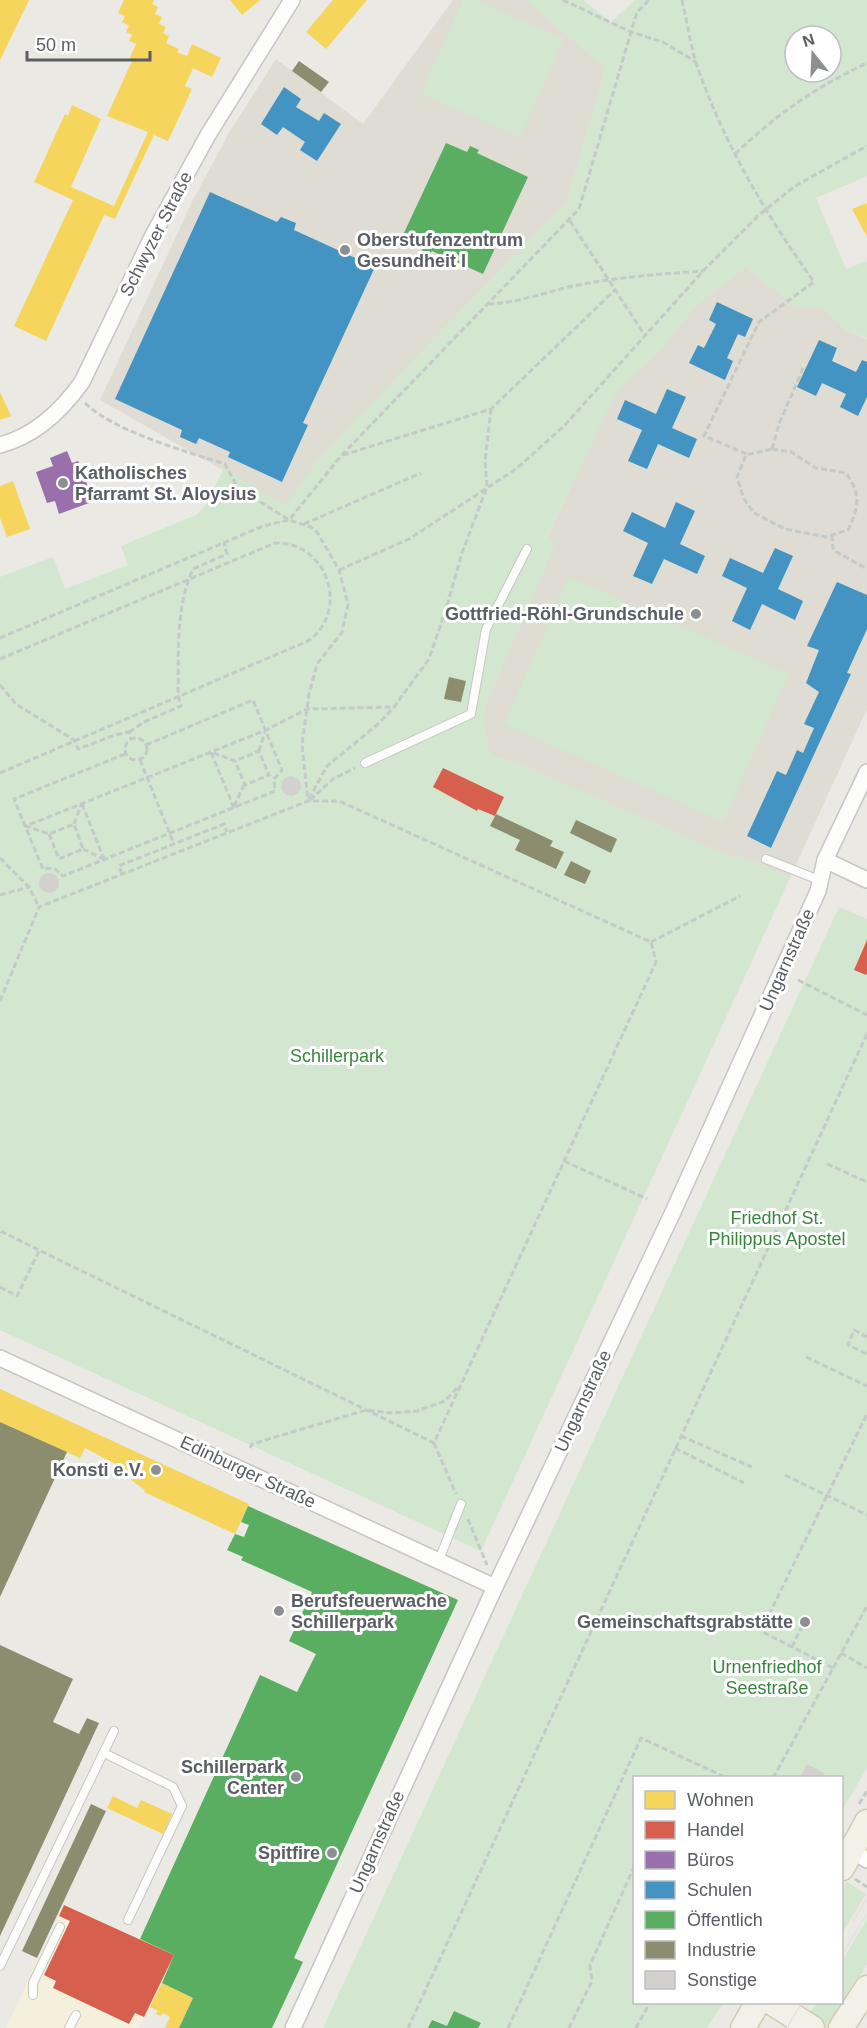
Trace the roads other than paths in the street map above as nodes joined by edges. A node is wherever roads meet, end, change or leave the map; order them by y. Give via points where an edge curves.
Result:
1 (292, 0) edge
2 (0, 444) edge
3 (527, 549) dead end
4 (365, 763) road end
5 (867, 772) edge
6 (766, 859) dead end
7 (825, 860) junction
8 (819, 880) junction
9 (867, 880) edge
10 (0, 1358) edge
11 (461, 1504) dead end
12 (439, 1560) junction
13 (495, 1587) junction
14 (114, 1731) dead end
15 (104, 1753) junction
16 (867, 1822) edge
17 (853, 1860) edge
18 (128, 1920) dead end
19 (60, 1927) dead end
20 (0, 1966) edge
21 (867, 1988) edge
22 (33, 1995) dead end
23 (757, 2004) edge
24 (774, 2004) edge
25 (76, 2015) dead end
26 (69, 2028) edge
27 (292, 2028) edge
28 (743, 2028) edge
29 (812, 2028) edge
30 (842, 2028) edge

1 - 2 street, Schwyzer Straße via 208,135 153,235 82,382 50,418 27,434
3 - 4 lane via 486,629 471,714
5 - 7 street, Ungarnstraße
6 - 8 lane
7 - 8 street, Ungarnstraße
7 - 9 street
8 - 13 street, Ungarnstraße via 818,891 673,1212
10 - 12 street, Edinburger Straße
11 - 12 lane
12 - 13 street, Edinburger Straße
13 - 27 street, Ungarnstraße
14 - 15 lane
15 - 18 lane via 173,1787 182,1806
15 - 20 lane
16 - 17 main road
19 - 22 lane via 33,1983
21 - 30 main road
23 - 28 main road
24 - 29 main road
25 - 26 lane

